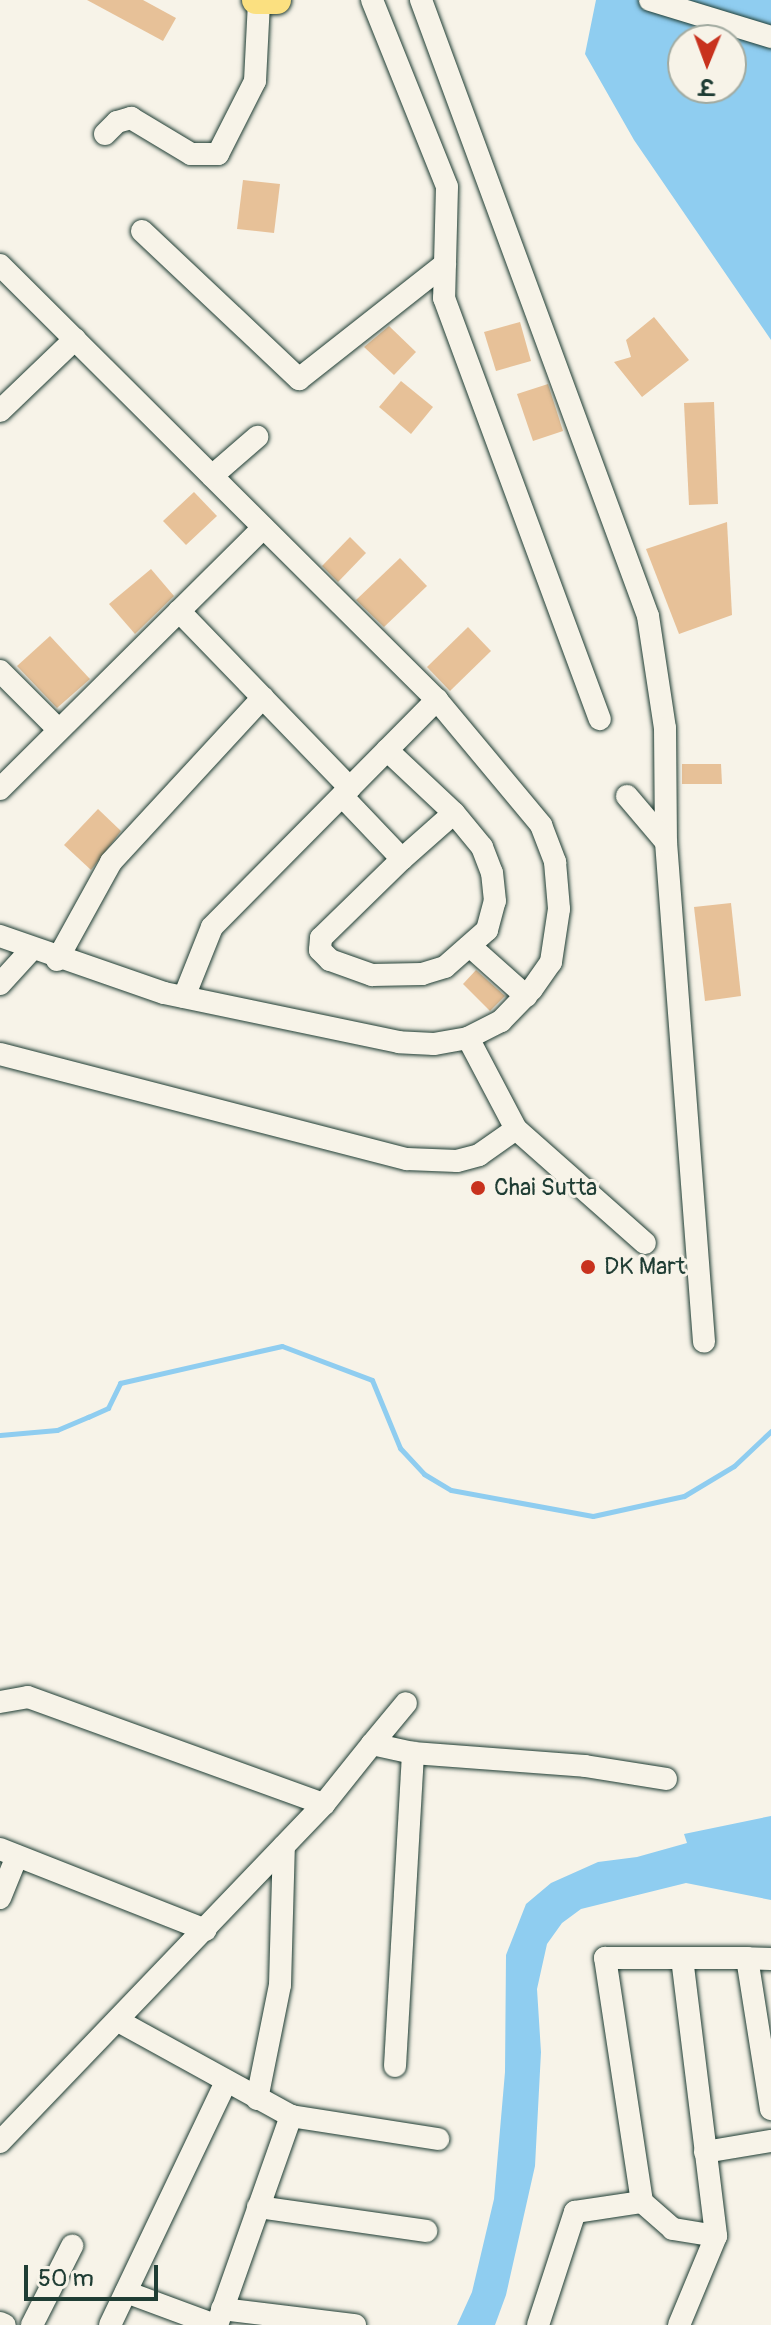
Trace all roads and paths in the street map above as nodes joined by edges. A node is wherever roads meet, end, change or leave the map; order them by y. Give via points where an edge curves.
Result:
1 (257, 0) edge
2 (277, 0) edge
3 (372, 0) edge
4 (421, 0) edge
5 (650, 0) edge
6 (771, 37) edge
7 (105, 134) dead end
8 (142, 231) dead end
9 (445, 264) junction
10 (0, 265) edge
11 (75, 339) junction
12 (0, 411) edge
13 (257, 437) dead end
14 (212, 476) junction
15 (263, 528) junction
16 (179, 611) junction
17 (0, 671) edge
18 (263, 697) junction
19 (437, 700) junction
20 (600, 719) dead end
21 (59, 730) junction
22 (387, 750) junction
23 (0, 789) edge
24 (346, 792) junction
25 (627, 796) dead end
26 (454, 813) junction
27 (666, 842) junction
28 (402, 859) junction
29 (0, 936) edge
30 (471, 947) junction
31 (31, 950) junction
32 (57, 960) junction
33 (0, 984) edge
34 (526, 996) junction
35 (184, 997) junction
36 (468, 1038) junction
37 (0, 1054) edge
38 (516, 1129) junction
39 (645, 1243) dead end
40 (704, 1342) dead end
41 (0, 1702) edge
42 (406, 1703) dead end
43 (372, 1744) junction
44 (413, 1753) junction
45 (666, 1779) dead end
46 (324, 1804) junction
47 (284, 1846) junction
48 (9, 1852) edge
49 (0, 1898) edge
50 (206, 1930) junction
51 (682, 1958) junction
52 (747, 1958) junction
53 (771, 1959) edge
54 (120, 2022) junction
55 (395, 2066) dead end
56 (226, 2082) junction
57 (257, 2099) junction
58 (771, 2109) edge
59 (291, 2116) junction
60 (438, 2139) dead end
61 (771, 2141) edge
62 (0, 2142) edge
63 (705, 2152) junction
64 (642, 2202) junction
65 (258, 2207) junction
66 (426, 2231) dead end
67 (716, 2236) junction
68 (72, 2246) dead end
69 (126, 2292) junction
70 (218, 2320) edge
71 (32, 2325) edge
72 (110, 2325) edge
73 (355, 2325) edge
74 (538, 2325) edge
75 (679, 2325) edge

1 - 2 main road
1 - 7 street via 255,81 218,154 191,154 131,118
3 - 9 street via 447,187
4 - 27 street via 648,616 663,692
5 - 6 street
8 - 9 street via 299,379
9 - 20 street via 444,298
10 - 11 street
11 - 12 street
11 - 14 street
13 - 14 street
14 - 15 street
15 - 16 street
15 - 19 street
16 - 18 street
16 - 21 street
17 - 21 street
18 - 24 street
18 - 32 street via 111,862
19 - 22 street
19 - 34 street via 541,825 555,862 559,909 551,962
21 - 23 street
22 - 24 street
22 - 26 street
24 - 28 street
24 - 35 street via 212,927
25 - 27 street
26 - 28 street
26 - 30 street via 482,847 492,873 495,901 487,930
27 - 40 street
28 - 30 street via 321,938 320,950 330,960 372,975 401,975 445,967
29 - 31 street
30 - 34 street
31 - 32 street
31 - 33 street
32 - 35 street
34 - 36 street via 501,1021
35 - 36 street via 399,1042 434,1044
36 - 38 street
37 - 38 street via 407,1159 457,1161 479,1155
38 - 39 street
41 - 46 street via 28,1697
42 - 43 street
43 - 44 street
43 - 46 street
44 - 45 street via 585,1766
44 - 55 street
46 - 47 street
47 - 50 street
47 - 57 street via 280,1985
48 - 49 street
48 - 50 street
50 - 54 street
51 - 52 street
51 - 63 street
51 - 64 street via 605,1958
52 - 53 street
52 - 58 street
54 - 56 street
54 - 62 street
56 - 57 street
56 - 69 street
57 - 59 street
59 - 60 street
59 - 65 street
61 - 63 street
63 - 67 street
64 - 67 street via 673,2229
64 - 74 street via 575,2212
65 - 66 street
65 - 70 street
67 - 75 street
68 - 71 street
69 - 70 street
69 - 72 street
70 - 73 street

